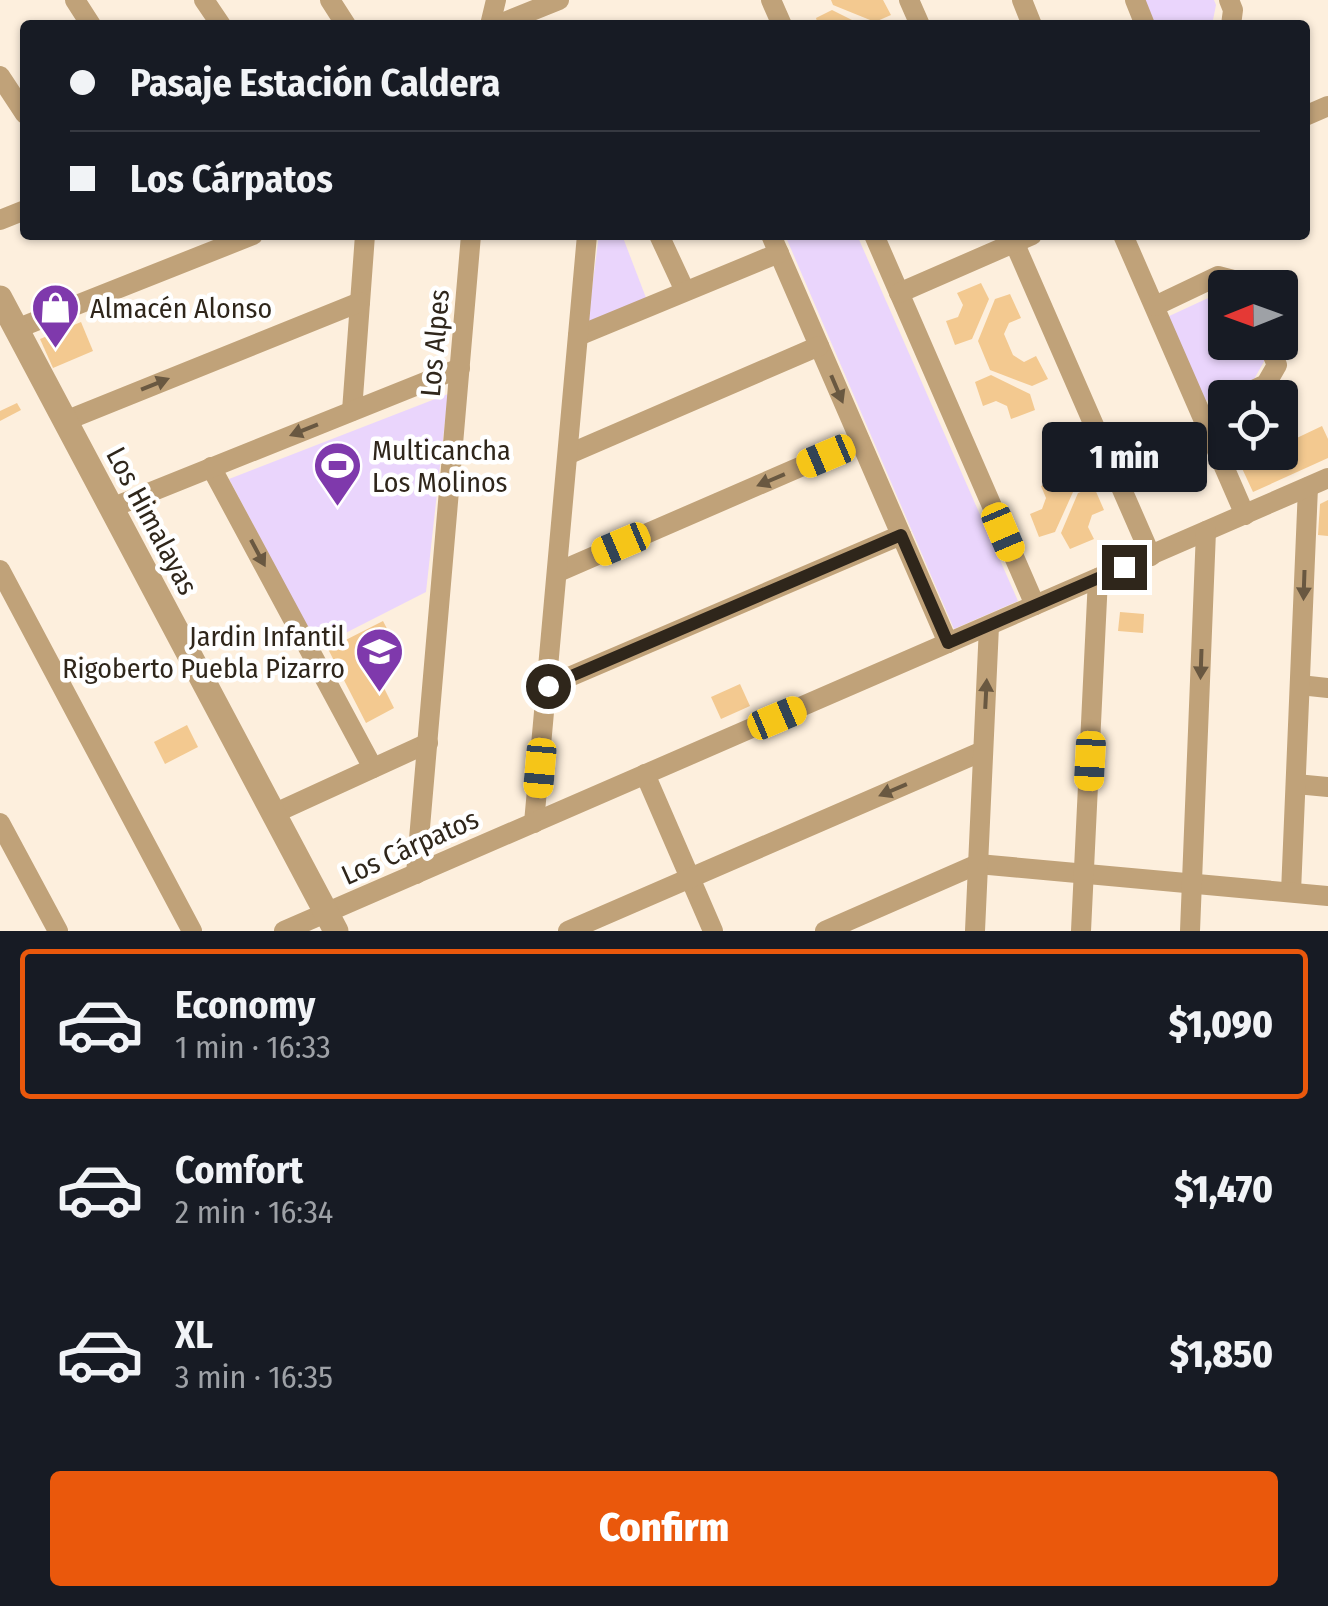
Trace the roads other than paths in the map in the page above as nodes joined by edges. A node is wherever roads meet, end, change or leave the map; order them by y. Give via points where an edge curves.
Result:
1 (560, 0) edge
2 (506, 20) edge
3 (0, 76) edge
4 (20, 106) edge
5 (240, 240) edge
6 (365, 240) edge
7 (472, 240) edge
8 (586, 240) edge
9 (661, 240) edge
10 (876, 240) edge
11 (1015, 240) edge
12 (1020, 240) edge
13 (1126, 240) edge
14 (775, 244) edge
15 (1208, 281) edge
16 (685, 292) junction
17 (899, 293) junction
18 (0, 298) edge
19 (360, 302) junction
20 (1154, 306) junction
21 (16, 329) junction
22 (578, 336) junction
23 (819, 346) junction
24 (460, 368) junction
25 (1208, 409) edge
26 (352, 411) junction
27 (1200, 413) junction
28 (65, 421) junction
29 (860, 441) junction
30 (569, 454) junction
31 (212, 467) junction
32 (1328, 478) edge
33 (1308, 487) junction
34 (111, 508) junction
35 (1245, 514) junction
36 (1206, 532) junction
37 (901, 535) junction
38 (1150, 556) junction
39 (0, 570) edge
40 (558, 572) junction
41 (1098, 578) junction
42 (1035, 606) junction
43 (989, 626) junction
44 (948, 643) junction
45 (548, 686) junction
46 (1300, 686) junction
47 (1328, 688) edge
48 (428, 743) junction
49 (983, 751) junction
50 (374, 768) junction
51 (646, 774) junction
52 (1296, 784) junction
53 (1328, 787) edge
54 (274, 814) junction
55 (0, 823) edge
56 (534, 823) junction
57 (978, 864) junction
58 (1084, 872) junction
59 (416, 874) junction
60 (690, 878) junction
61 (1193, 883) junction
62 (1291, 892) junction
63 (1328, 896) edge
64 (873, 920) edge
65 (331, 922) edge
66 (58, 931) edge
67 (192, 931) edge
68 (284, 931) edge
69 (568, 931) edge
70 (713, 931) edge
71 (825, 931) edge
72 (974, 931) edge
73 (1082, 931) edge
74 (1190, 931) edge

1 - 2 street
3 - 4 street
5 - 21 street
6 - 19 street
7 - 24 street, Los Alpes
8 - 22 street
9 - 16 street
10 - 17 street
11 - 17 street
12 - 38 street
13 - 20 street
14 - 16 street
14 - 23 street
15 - 20 street
16 - 22 street
17 - 42 street
18 - 21 street, Los Himalayas
19 - 26 street
28 -> 19 street
20 - 27 street
21 - 28 street, Los Himalayas
22 - 30 street
23 -> 29 street
23 - 30 street
24 - 26 street
24 - 48 street, Los Alpes
25 - 27 street
26 -> 31 street
27 - 35 street
28 - 34 street, Los Himalayas
29 - 37 street
29 -> 40 street
30 - 40 street
31 - 34 street
31 -> 50 street
32 - 33 street, Los Cárpatos
33 - 35 street, Los Cárpatos
33 -> 46 street
34 - 54 street, Los Himalayas
35 - 36 street, Los Cárpatos
36 - 38 street, Los Cárpatos
36 -> 61 street
37 - 44 street
37 - 45 street
38 - 41 street, Los Cárpatos
39 - 67 street
40 - 45 street
41 - 42 street, Los Cárpatos
41 - 58 street
42 - 43 street, Los Cárpatos
43 - 44 street, Los Cárpatos
49 -> 43 street
44 - 51 street, Los Cárpatos
45 - 56 street
46 - 47 street
46 - 52 street
48 - 50 street
48 - 59 street, Los Alpes
49 - 57 street
49 -> 60 street
50 - 54 street
51 - 56 street, Los Cárpatos
51 - 60 street
52 - 53 street
52 - 62 street
54 - 65 street, Los Himalayas
55 - 66 street
56 - 59 street, Los Cárpatos
57 - 58 street
57 - 64 street
57 - 72 street
58 - 61 street
58 - 73 street
59 - 65 street, Los Cárpatos
60 - 69 street
60 - 70 street
61 - 62 street
61 - 74 street
62 - 63 street
64 - 71 street
65 - 68 street, Los Cárpatos

